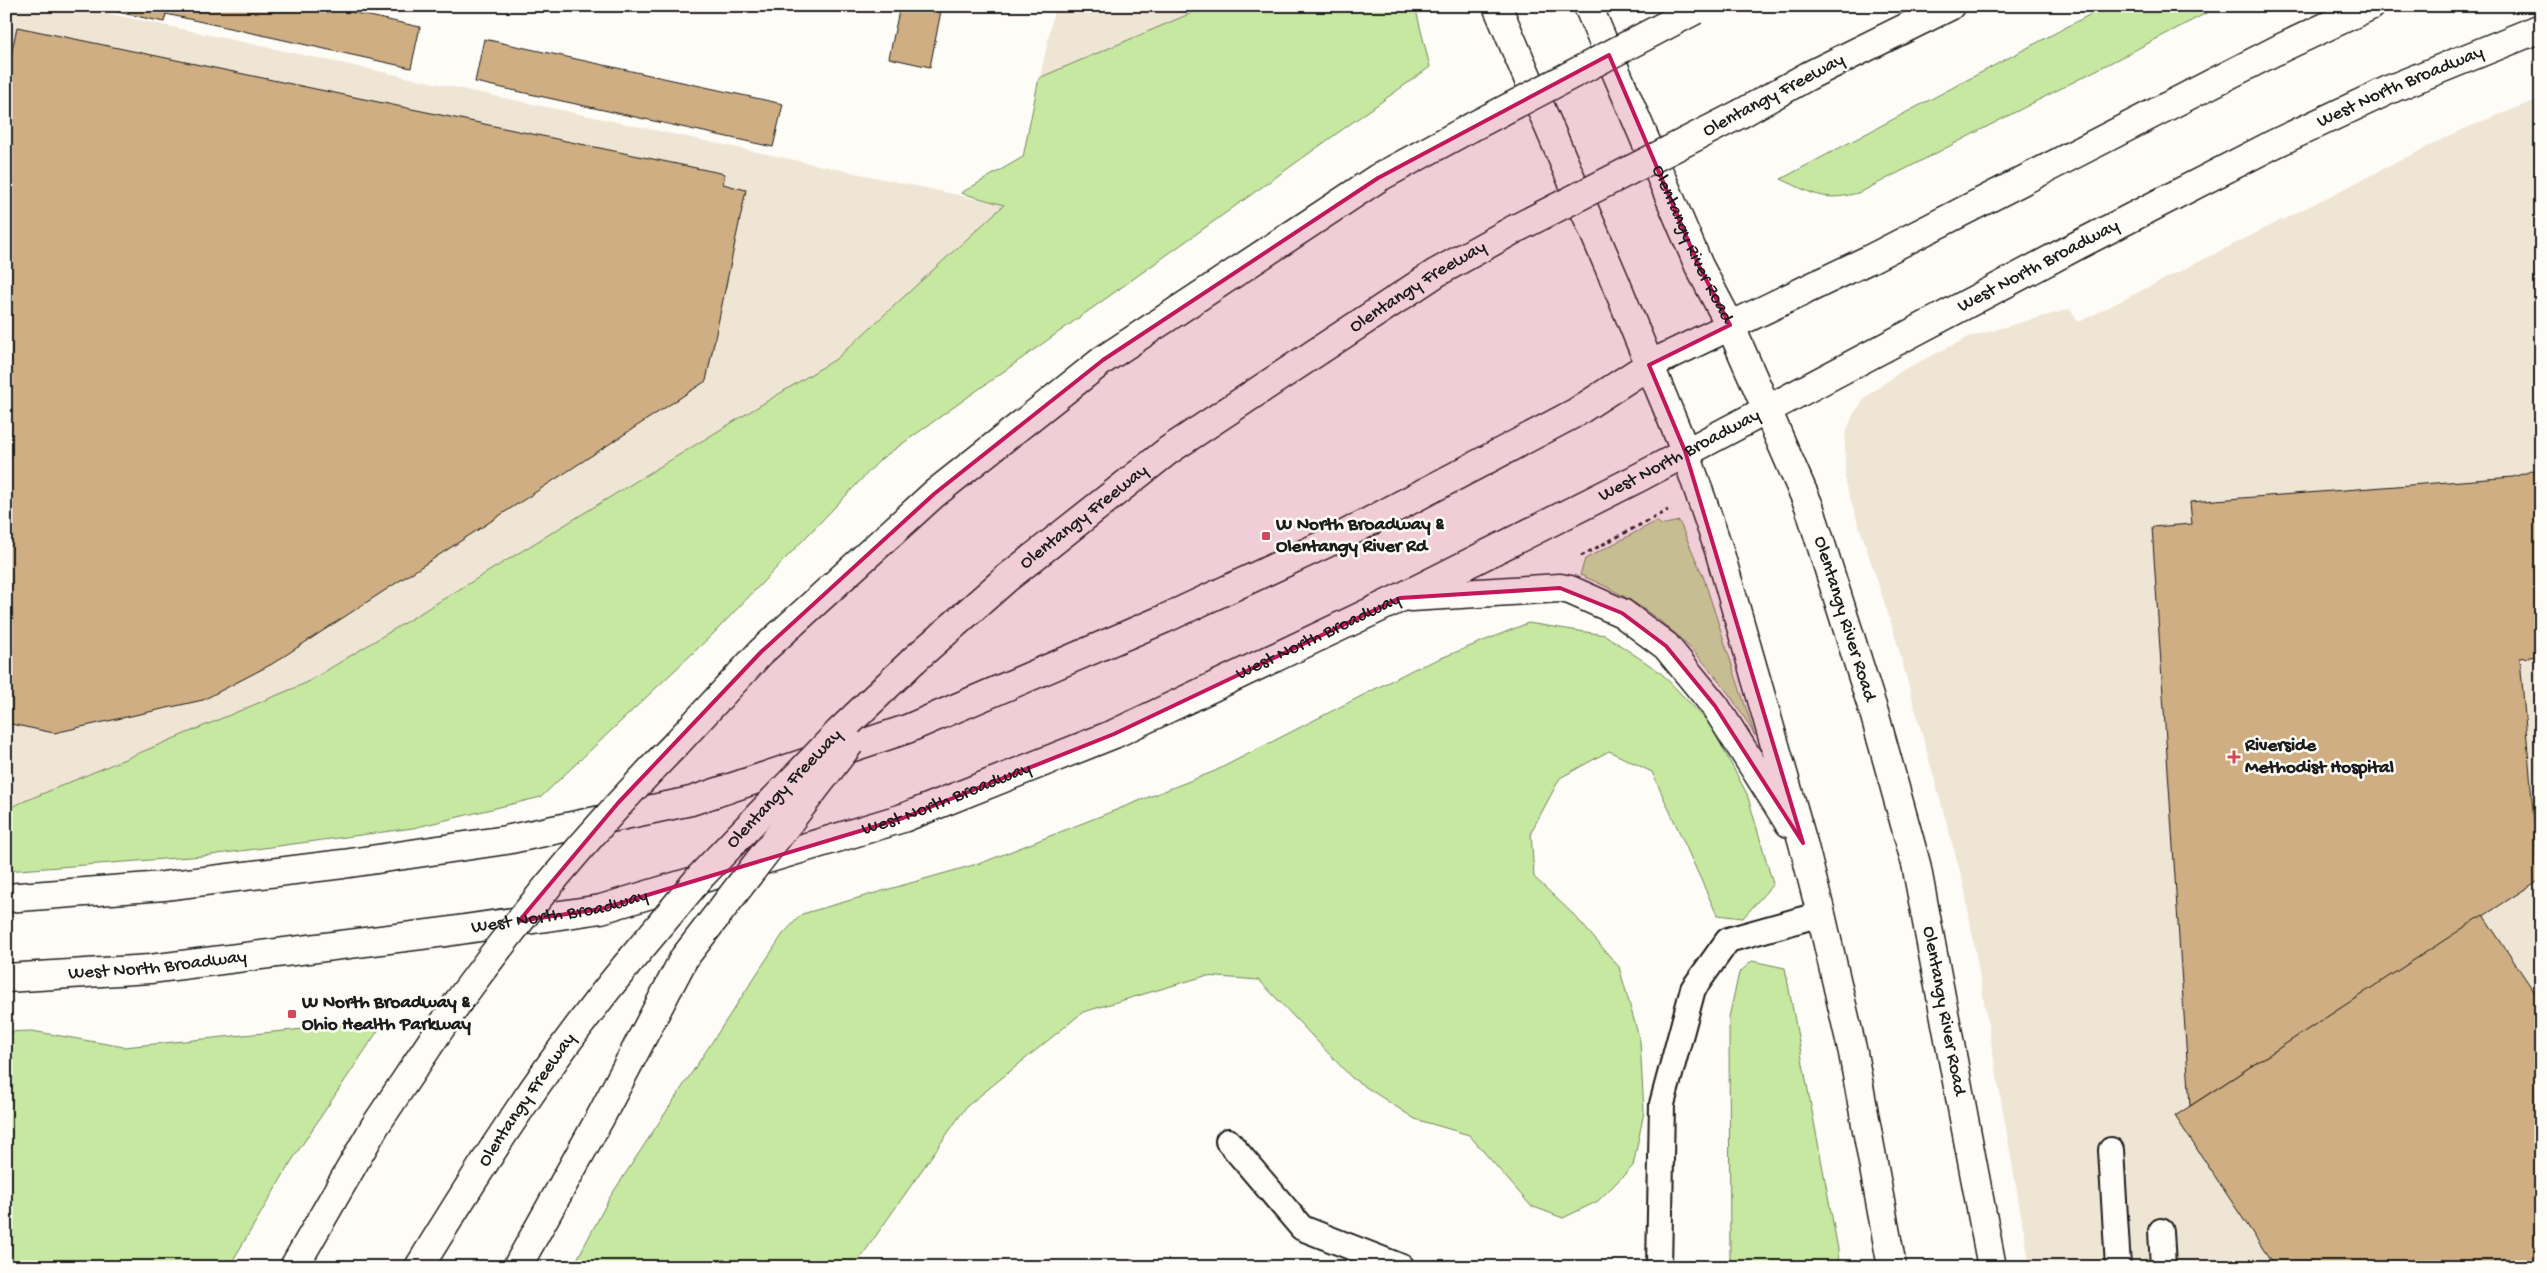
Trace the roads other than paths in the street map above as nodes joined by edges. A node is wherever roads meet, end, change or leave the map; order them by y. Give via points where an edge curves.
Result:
1 (1497, 6) edge
2 (1588, 6) edge
3 (1950, 6) edge
4 (2370, 6) edge
5 (1699, 8) edge
6 (2541, 28) edge
7 (1730, 325) junction
8 (1649, 364) junction
9 (1768, 409) junction
10 (1685, 451) junction
11 (1400, 598) junction
12 (914, 660) junction
13 (1803, 843) junction
14 (6, 898) edge
15 (1821, 914) junction
16 (6, 978) edge
17 (1228, 1141) dead end
18 (2111, 1150) dead end
19 (2161, 1230) dead end
20 (294, 1267) edge
21 (419, 1267) edge
22 (516, 1267) edge
23 (1402, 1267) edge
24 (1659, 1267) edge
25 (1892, 1267) edge
26 (1992, 1267) edge
27 (2118, 1267) edge
28 (2163, 1267) edge

1 - 8 main road
2 - 7 main road, Olentangy River Road via 1699,266
3 - 12 main road, Olentangy Freeway, bridge via 1808,76 1436,273 1169,450 1006,578
4 - 7 main road via 2281,48 1868,260
5 - 20 main road, bridge via 1378,178 1103,360 934,494 761,652 618,803 503,940 375,1126
6 - 9 main road, West North Broadway via 2393,88 2274,144
7 - 8 main road
7 - 9 main road, Olentangy River Road
8 - 10 main road
8 - 14 main road via 1575,413 1368,522 1164,619 908,729 691,801 506,840 343,864 164,886
9 - 10 main road, West North Broadway
9 - 26 main road, Olentangy River Road via 1809,506 1876,716 1916,864
10 - 11 main road, West North Broadway
10 - 13 main road via 1719,550
11 - 13 main road via 1560,588 1622,614 1666,646 1715,706
11 - 16 main road, West North Broadway via 1114,734 903,818 601,909 150,969
12 - 21 main road, Olentangy Freeway, bridge via 839,732 701,876 592,1007 470,1185
12 - 22 main road, bridge via 684,958 600,1118
13 - 15 main road
15 - 24 lane via 1728,940 1693,989 1662,1104
15 - 25 main road via 1853,1053
17 - 23 lane via 1302,1228
18 - 27 lane
19 - 28 lane

